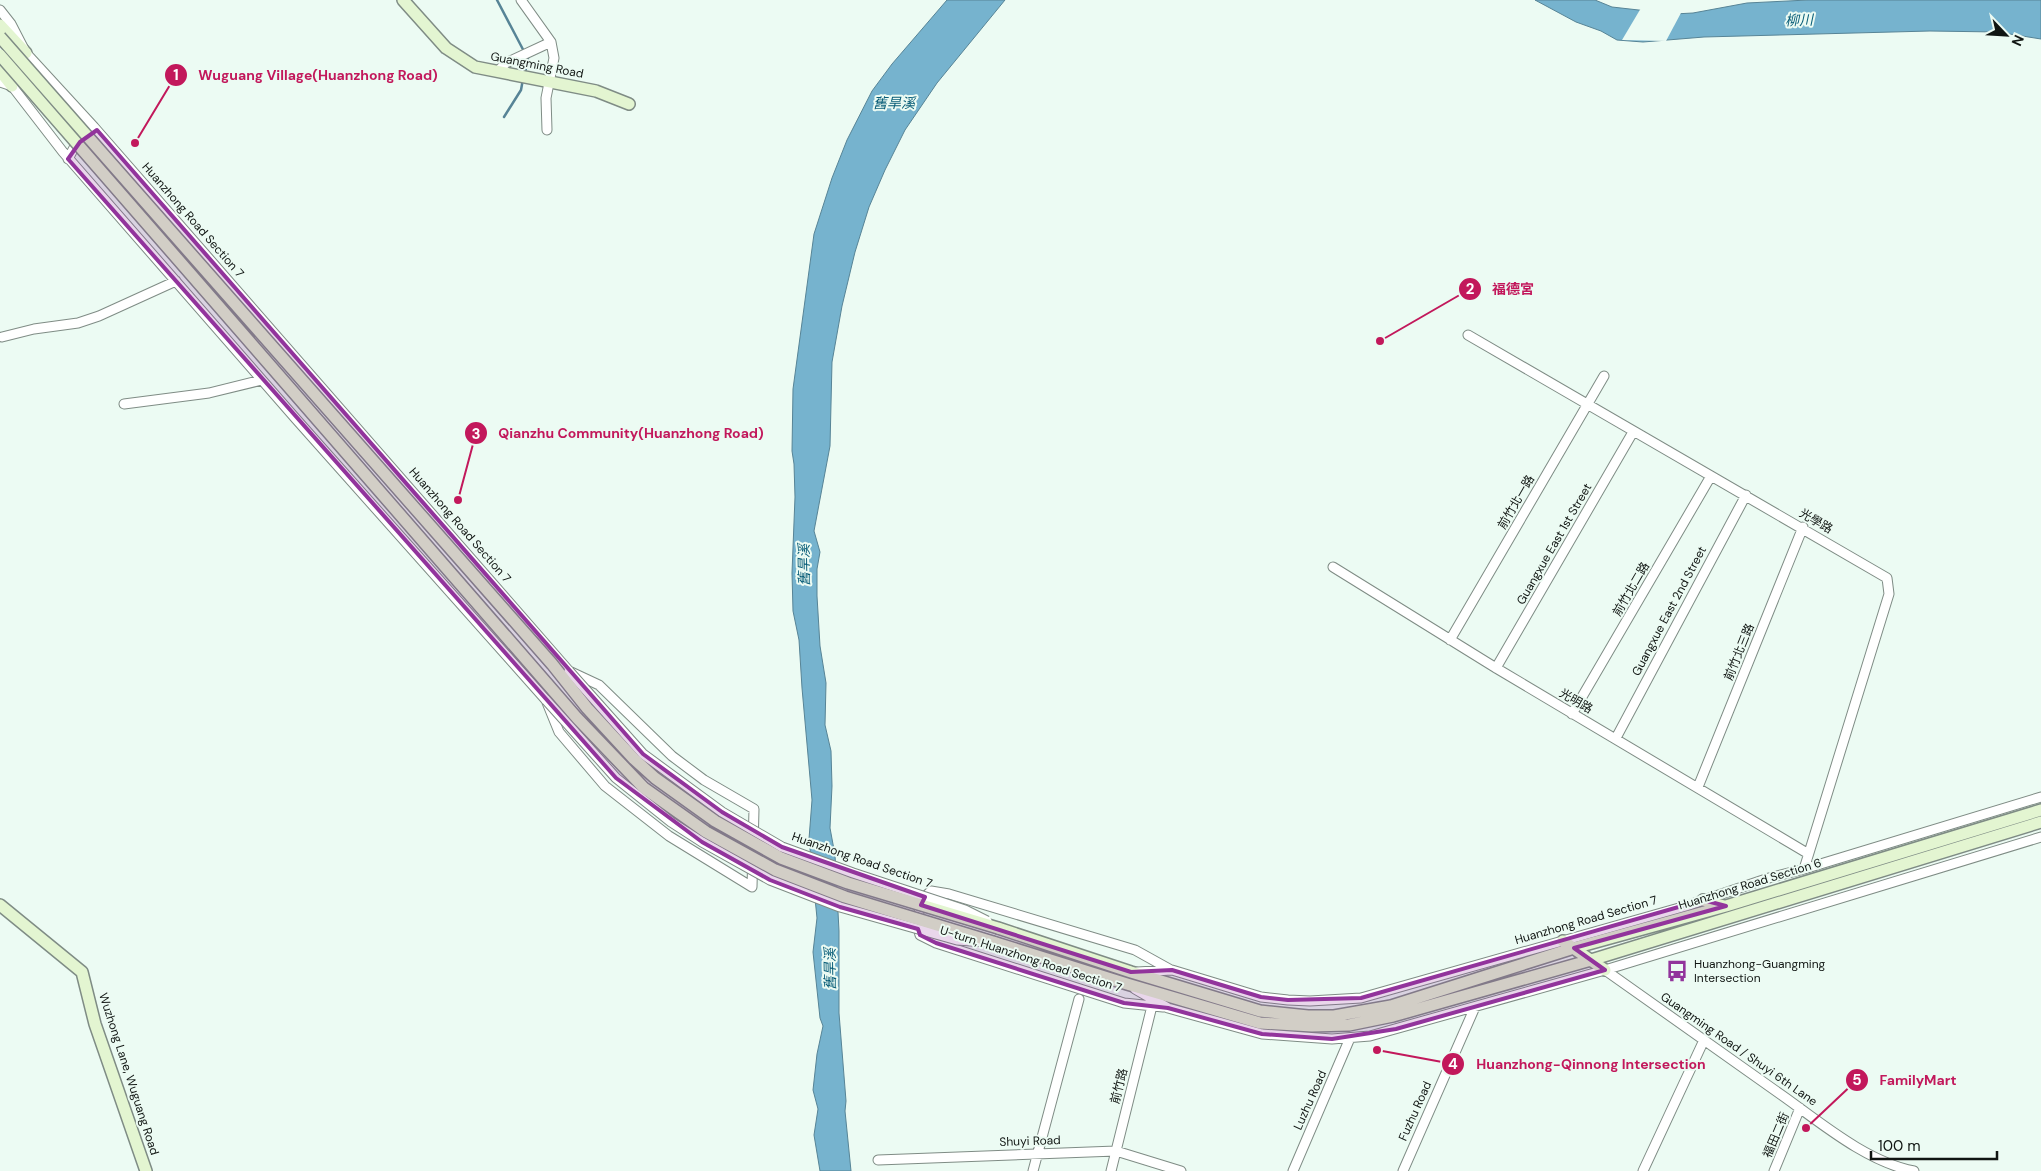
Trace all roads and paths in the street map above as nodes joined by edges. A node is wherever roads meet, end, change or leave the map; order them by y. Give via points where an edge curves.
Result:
1 (403, 0) edge
2 (521, 0) edge
3 (0, 10) edge
4 (0, 24) edge
5 (0, 37) edge
6 (548, 44) junction
7 (26, 53) junction
8 (0, 55) edge
9 (0, 71) edge
10 (498, 72) junction
11 (0, 82) edge
12 (551, 82) junction
13 (12, 86) junction
14 (629, 104) dead end
15 (83, 116) junction
16 (96, 130) junction
17 (547, 130) dead end
18 (57, 144) junction
19 (68, 159) junction
20 (176, 281) junction
21 (1468, 335) dead end
22 (2, 337) dead end
23 (1604, 376) dead end
24 (262, 380) junction
25 (1587, 403) junction
26 (124, 404) dead end
27 (1633, 432) junction
28 (1711, 476) junction
29 (1746, 496) junction
30 (1802, 528) junction
31 (1333, 567) dead end
32 (1450, 640) junction
33 (1496, 668) junction
34 (569, 671) junction
35 (546, 700) junction
36 (1572, 714) junction
37 (1616, 738) junction
38 (1698, 787) junction
39 (2041, 797) edge
40 (2041, 810) edge
41 (2041, 822) edge
42 (2041, 837) edge
43 (1807, 853) junction
44 (1804, 869) junction
45 (1703, 900) junction
46 (0, 905) edge
47 (1726, 906) junction
48 (998, 928) junction
49 (1563, 940) junction
50 (993, 942) junction
51 (1574, 948) junction
52 (1591, 960) junction
53 (1172, 970) junction
54 (1605, 970) junction
55 (1131, 972) junction
56 (1126, 984) junction
57 (1079, 999) dead end
58 (1152, 1006) junction
59 (1475, 1007) junction
60 (1168, 1008) junction
61 (1260, 1017) junction
62 (1350, 1038) junction
63 (1704, 1040) junction
64 (1800, 1108) junction
65 (1116, 1150) junction
66 (1038, 1153) junction
67 (878, 1160) dead end
68 (146, 1171) edge
69 (1033, 1171) edge
70 (1111, 1171) edge
71 (1181, 1171) edge
72 (1293, 1171) edge
73 (1403, 1171) edge
74 (1643, 1171) edge
75 (1774, 1171) edge
76 (1914, 1171) edge

1 - 10 street, Guangming Road via 446,48 475,67
2 - 6 street
3 - 7 street, Huanzhong Road Section 7
4 - 7 street
5 - 48 street, Huanzhong Road Section 7, bridge via 552,664 587,708 655,778 715,821 780,858 848,883
6 - 10 street via 506,63
6 - 12 street via 554,58
7 - 15 street, Huanzhong Road Section 7
8 - 50 street, bridge via 577,718 644,788 706,832 775,870 845,897
9 - 13 street
10 - 12 street, Guangming Road
11 - 13 street
12 - 14 street, Guangming Road via 596,91
12 - 17 street via 546,98
13 - 18 street
15 - 16 street, Huanzhong Road Section 7
15 - 18 street via 76,135 70,141
16 - 19 street via 80,142
16 - 34 street, Huanzhong Road Section 7
18 - 19 street
19 - 20 street
20 - 22 street via 78,323
20 - 24 street
21 - 25 street, 光學路
23 - 25 street, 前竹北一路
24 - 26 street via 209,393
24 - 35 street
25 - 27 street, 光學路
25 - 32 street, 前竹北一路
27 - 28 street, 光學路
27 - 33 street, Guangxue East 1st Street
28 - 29 street, 光學路
28 - 36 street, 前竹北二路
29 - 30 street, 光學路
29 - 37 street, Guangxue East 2nd Street
30 - 38 street, 前竹北三路
30 - 43 street, 光學路 via 1887,578 1889,584 1889,594
31 - 32 street, 光明路
32 - 33 street, 光明路
33 - 36 street, 光明路
34 - 35 street via 599,685 672,756 704,780 754,809 752,887 669,836 605,786 559,732
34 - 48 street, Huanzhong Road Section 7, bridge via 643,754 722,812 782,847 965,910
35 - 50 street, bridge via 616,778 671,822 770,880 840,907 957,940
36 - 37 street, 光明路
37 - 38 street, 光明路
38 - 43 street, 光明路
39 - 44 street, Huanzhong Road Section 7
40 - 47 street, Huanzhong Road Section 6
41 - 52 street
42 - 54 street
43 - 44 street, 光學路
44 - 45 street, Huanzhong Road Section 7
45 - 47 street
45 - 49 street, Huanzhong Road Section 7
46 - 68 street, Wuzhong Lane, Wuguang Road via 82,972 95,1024
47 - 51 street, Huanzhong Road Section 6
48 - 55 street, Huanzhong Road Section 7
49 - 51 street
49 - 53 street, Huanzhong Road Section 7 via 1361,998 1310,1001 1261,997
50 - 56 street
51 - 52 street
51 - 61 street, Huanzhong Road Section 6 via 1382,1007 1334,1016
52 - 54 street
52 - 61 street via 1393,1016 1349,1025 1312,1026
53 - 55 street, Huanzhong Road Section 7
53 - 58 street, U-turn, Huanzhong Road Section 7 via 1126,947 949,894 931,891 926,895 917,921 920,935 936,943 1124,1003
54 - 59 street
54 - 63 street, Guangming Road / Shuyi 6th Lane
55 - 61 street, Huanzhong Road Section 7
56 - 60 street
56 - 61 street
57 - 66 street
58 - 60 street, U-turn, Huanzhong Road Section 7
58 - 65 street, 前竹路
59 - 62 street via 1396,1030
59 - 73 street, Fuzhu Road
60 - 62 street via 1262,1034
62 - 72 street, Luzhu Road
63 - 64 street, Guangming Road / Shuyi 6th Lane
63 - 74 street
64 - 75 street, 福田二街
64 - 76 street, Guangming Road / Shuyi 6th Lane via 1874,1158
65 - 66 street, Shuyi Road
65 - 70 street, 前竹路
65 - 71 street, Shuyi Road
66 - 67 street, Shuyi Road
66 - 69 street

